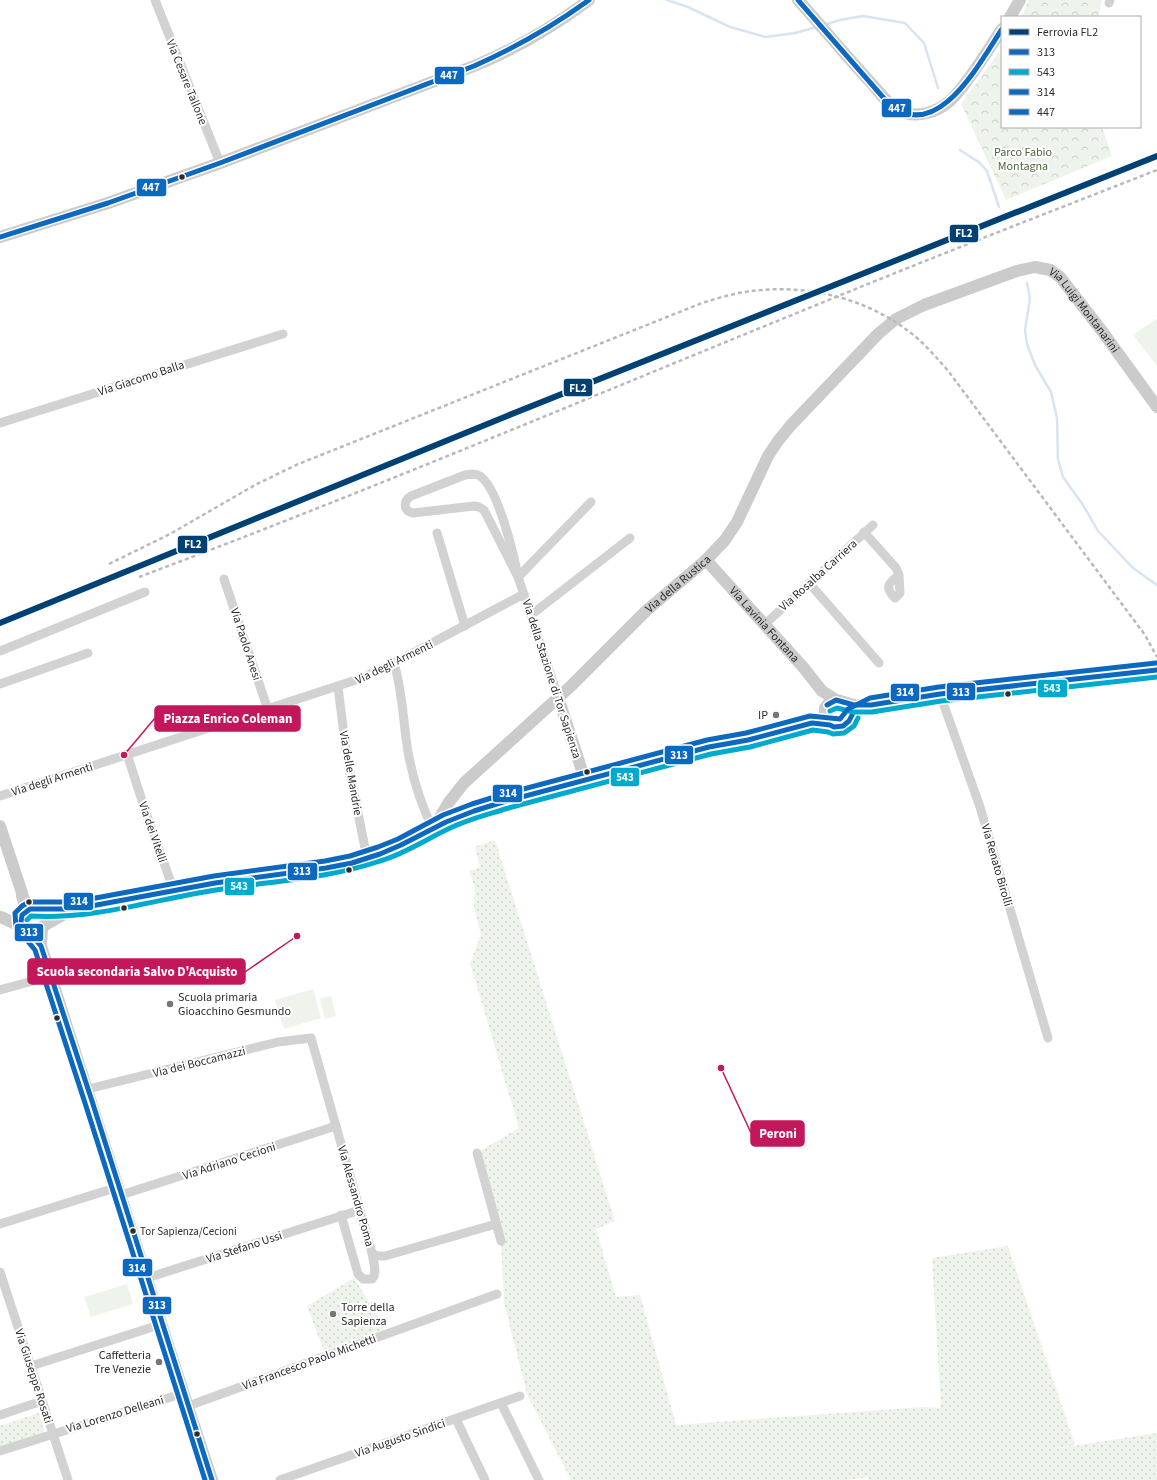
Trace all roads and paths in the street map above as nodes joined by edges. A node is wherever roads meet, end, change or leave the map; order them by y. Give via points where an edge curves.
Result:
1 (155, 0) edge
2 (589, 0) edge
3 (798, 0) edge
4 (1020, 0) edge
5 (1011, 16) edge
6 (1001, 30) edge
7 (220, 163) junction
8 (0, 237) edge
9 (896, 319) joint
10 (283, 334) dead end
11 (1157, 407) edge
12 (0, 423) edge
13 (591, 502) dead end
14 (873, 525) dead end
15 (864, 532) junction
16 (437, 533) dead end
17 (630, 538) dead end
18 (706, 560) junction
19 (899, 575) dead end
20 (518, 577) junction
21 (224, 579) dead end
22 (810, 583) junction
23 (145, 592) dead end
24 (524, 594) junction
25 (531, 615) junction
26 (764, 624) junction
27 (466, 626) junction
28 (0, 651) edge
29 (88, 653) dead end
30 (394, 663) junction
31 (879, 664) dead end
32 (1157, 670) edge
33 (0, 684) edge
34 (338, 687) junction
35 (822, 690) junction
36 (940, 694) junction
37 (558, 698) junction
38 (841, 701) junction
39 (870, 705) junction
40 (825, 709) junction
41 (268, 710) junction
42 (852, 715) junction
43 (812, 723) junction
44 (830, 725) junction
45 (128, 754) junction
46 (585, 780) junction
47 (0, 796) edge
48 (0, 826) edge
49 (433, 829) junction
50 (367, 858) junction
51 (174, 891) junction
52 (75, 909) junction
53 (28, 917) junction
54 (0, 918) edge
55 (42, 926) junction
56 (42, 946) junction
57 (51, 976) junction
58 (0, 990) edge
59 (311, 1038) joint
60 (1048, 1038) dead end
61 (88, 1089) junction
62 (336, 1126) junction
63 (477, 1152) dead end
64 (120, 1191) junction
65 (360, 1210) junction
66 (341, 1215) junction
67 (2, 1223) edge
68 (496, 1224) junction
69 (501, 1241) dead end
70 (372, 1253) junction
71 (0, 1272) edge
72 (147, 1278) junction
73 (497, 1294) dead end
74 (162, 1324) junction
75 (31, 1366) junction
76 (184, 1393) junction
77 (520, 1396) dead end
78 (42, 1401) junction
79 (501, 1403) junction
80 (188, 1406) junction
81 (0, 1415) edge
82 (456, 1419) junction
83 (53, 1434) junction
84 (0, 1451) edge
85 (68, 1480) edge
86 (212, 1480) edge
87 (280, 1480) edge
88 (485, 1480) edge
89 (539, 1480) edge

1 - 7 street, Via Cesare Tallone
2 - 7 street via 543,32 502,54
3 - 6 street via 890,104 899,111 910,114 926,114 950,100
4 - 5 street
7 - 8 street
9 - 11 street, Via Luigi Montanarini via 924,304 1017,271 1035,267 1050,270 1060,277
9 - 18 street, Via della Rustica via 878,334 784,433 768,456 733,528
10 - 12 street, Via Giacomo Balla
13 - 20 street
14 - 15 street, Via Rosalba Carriera
15 - 19 street via 896,568
15 - 22 street, Via Rosalba Carriera
16 - 27 street
17 - 25 street
18 - 26 street, Via Lavinia Fontana
18 - 37 street, Via della Rustica via 647,610
20 - 20 street, Via della Stazione di Tor Sapienza via 512,546 501,513 481,477 474,474 465,475 411,496 407,500 406,508 408,512 413,513 472,506 483,509
20 - 24 street, Via della Stazione di Tor Sapienza
21 - 41 street, Via Paolo Anesi
22 - 26 street, Via Rosalba Carriera
22 - 31 street
23 - 28 street
24 - 25 street, Via della Stazione di Tor Sapienza
24 - 27 street, Via degli Armenti
25 - 37 street, Via della Stazione di Tor Sapienza
26 - 35 street, Via Lavinia Fontana
27 - 30 street, Via degli Armenti
29 - 33 street
30 - 34 street, Via degli Armenti
30 - 49 street via 402,695 411,767 422,805
32 - 36 street
34 - 41 street, Via degli Armenti
34 - 50 street, Via delle Mandrie via 347,758
35 - 38 street, Via Lavinia Fontana
35 - 40 street, Via Lavinia Fontana
36 - 39 street
36 - 60 street, Via Renato Birolli via 980,807
37 - 46 street, Via della Stazione di Tor Sapienza
37 - 49 street, Via della Rustica via 464,783
38 - 39 street via 854,705
38 - 40 street via 830,702
38 - 42 street via 852,711
39 - 42 street
40 - 43 street
40 - 44 street via 825,718
41 - 45 street, Via degli Armenti
42 - 44 street via 847,724 838,727
43 - 44 street
43 - 46 street
45 - 47 street, Via degli Armenti
45 - 51 street, Via dei Vitelli
46 - 49 street via 485,807
48 - 53 street via 26,902
49 - 50 street
50 - 51 street via 326,868
51 - 52 street
52 - 53 street
52 - 55 street
53 - 54 street via 13,913
53 - 55 street via 36,931
53 - 55 street via 44,916
53 - 56 street
55 - 56 street
56 - 57 street
57 - 58 street
57 - 61 street
59 - 61 street, Via dei Boccamazzi via 278,1042
59 - 62 street, Via Alessandro Poma
61 - 64 street
62 - 64 street, Via Adriano Cecioni
62 - 65 street, Via Alessandro Poma
63 - 68 street
64 - 67 street, Via Adriano Cecioni
64 - 72 street
65 - 66 street, Via Stefano Ussi
65 - 70 street, Via Alessandro Poma
66 - 70 street via 358,1274 364,1279 372,1279 375,1276
66 - 72 street, Via Stefano Ussi
68 - 69 street
68 - 70 street, Via Alessandro Poma via 385,1256
71 - 75 street, Via Giuseppe Rosati
72 - 74 street
73 - 80 street, Via Francesco Paolo Michetti
74 - 75 street
74 - 76 street
75 - 78 street, Via Giuseppe Rosati
76 - 80 street
76 - 83 street, Via Lorenzo Delleani
77 - 79 street, Via Augusto Sindici
78 - 81 street
78 - 83 street, Via Giuseppe Rosati
79 - 82 street, Via Augusto Sindici
79 - 89 street
80 - 86 street
82 - 87 street, Via Augusto Sindici
82 - 88 street
83 - 84 street, Via Lorenzo Delleani
83 - 85 street, Via Giuseppe Rosati

